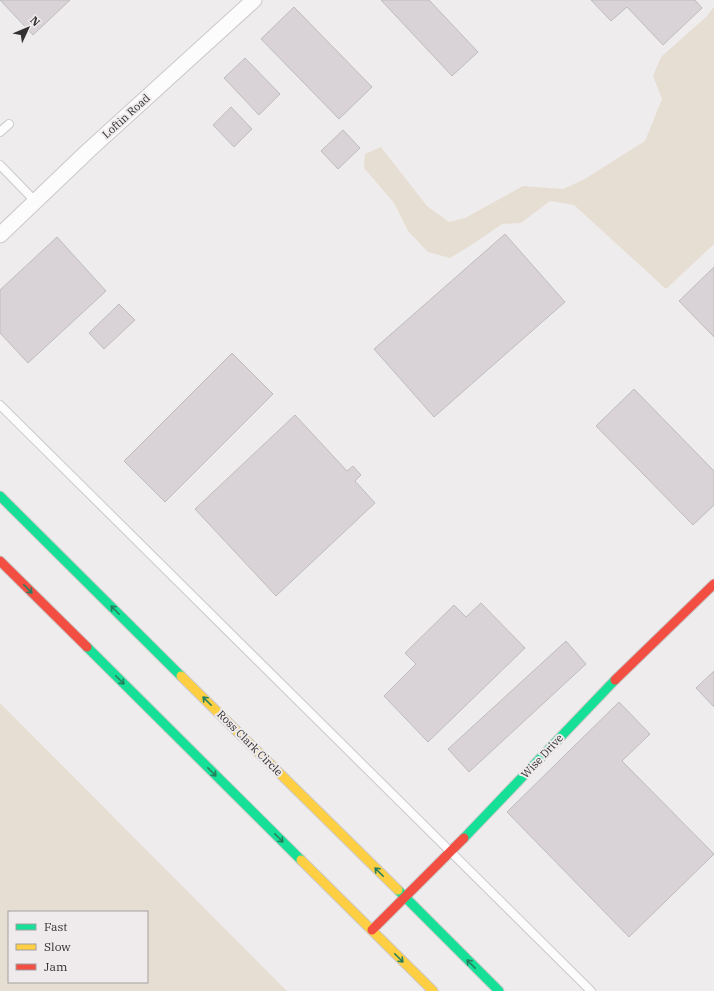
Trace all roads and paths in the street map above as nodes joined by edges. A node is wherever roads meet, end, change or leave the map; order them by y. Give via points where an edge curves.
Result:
1 (254, 0) edge
2 (9, 124) dead end
3 (0, 132) edge
4 (0, 165) edge
5 (35, 202) junction
6 (0, 235) edge
7 (0, 405) edge
8 (0, 496) edge
9 (0, 561) edge
10 (4, 567) edge
11 (714, 584) edge
12 (451, 852) junction
13 (404, 897) junction
14 (372, 930) junction
15 (433, 991) edge
16 (499, 991) edge
17 (591, 991) edge

1 - 5 street, Loftin Road
2 - 3 lane
4 - 5 lane
5 - 6 street, Loftin Road
7 - 12 lane
13 -> 8 main road, Ross Clark Circle
9 - 10 main road
10 -> 14 main road
11 - 12 main road, Wise Drive via 604,691
12 - 13 main road, Wise Drive
12 - 17 lane
13 - 14 main road, Wise Drive
16 -> 13 main road, Ross Clark Circle
14 -> 15 main road

